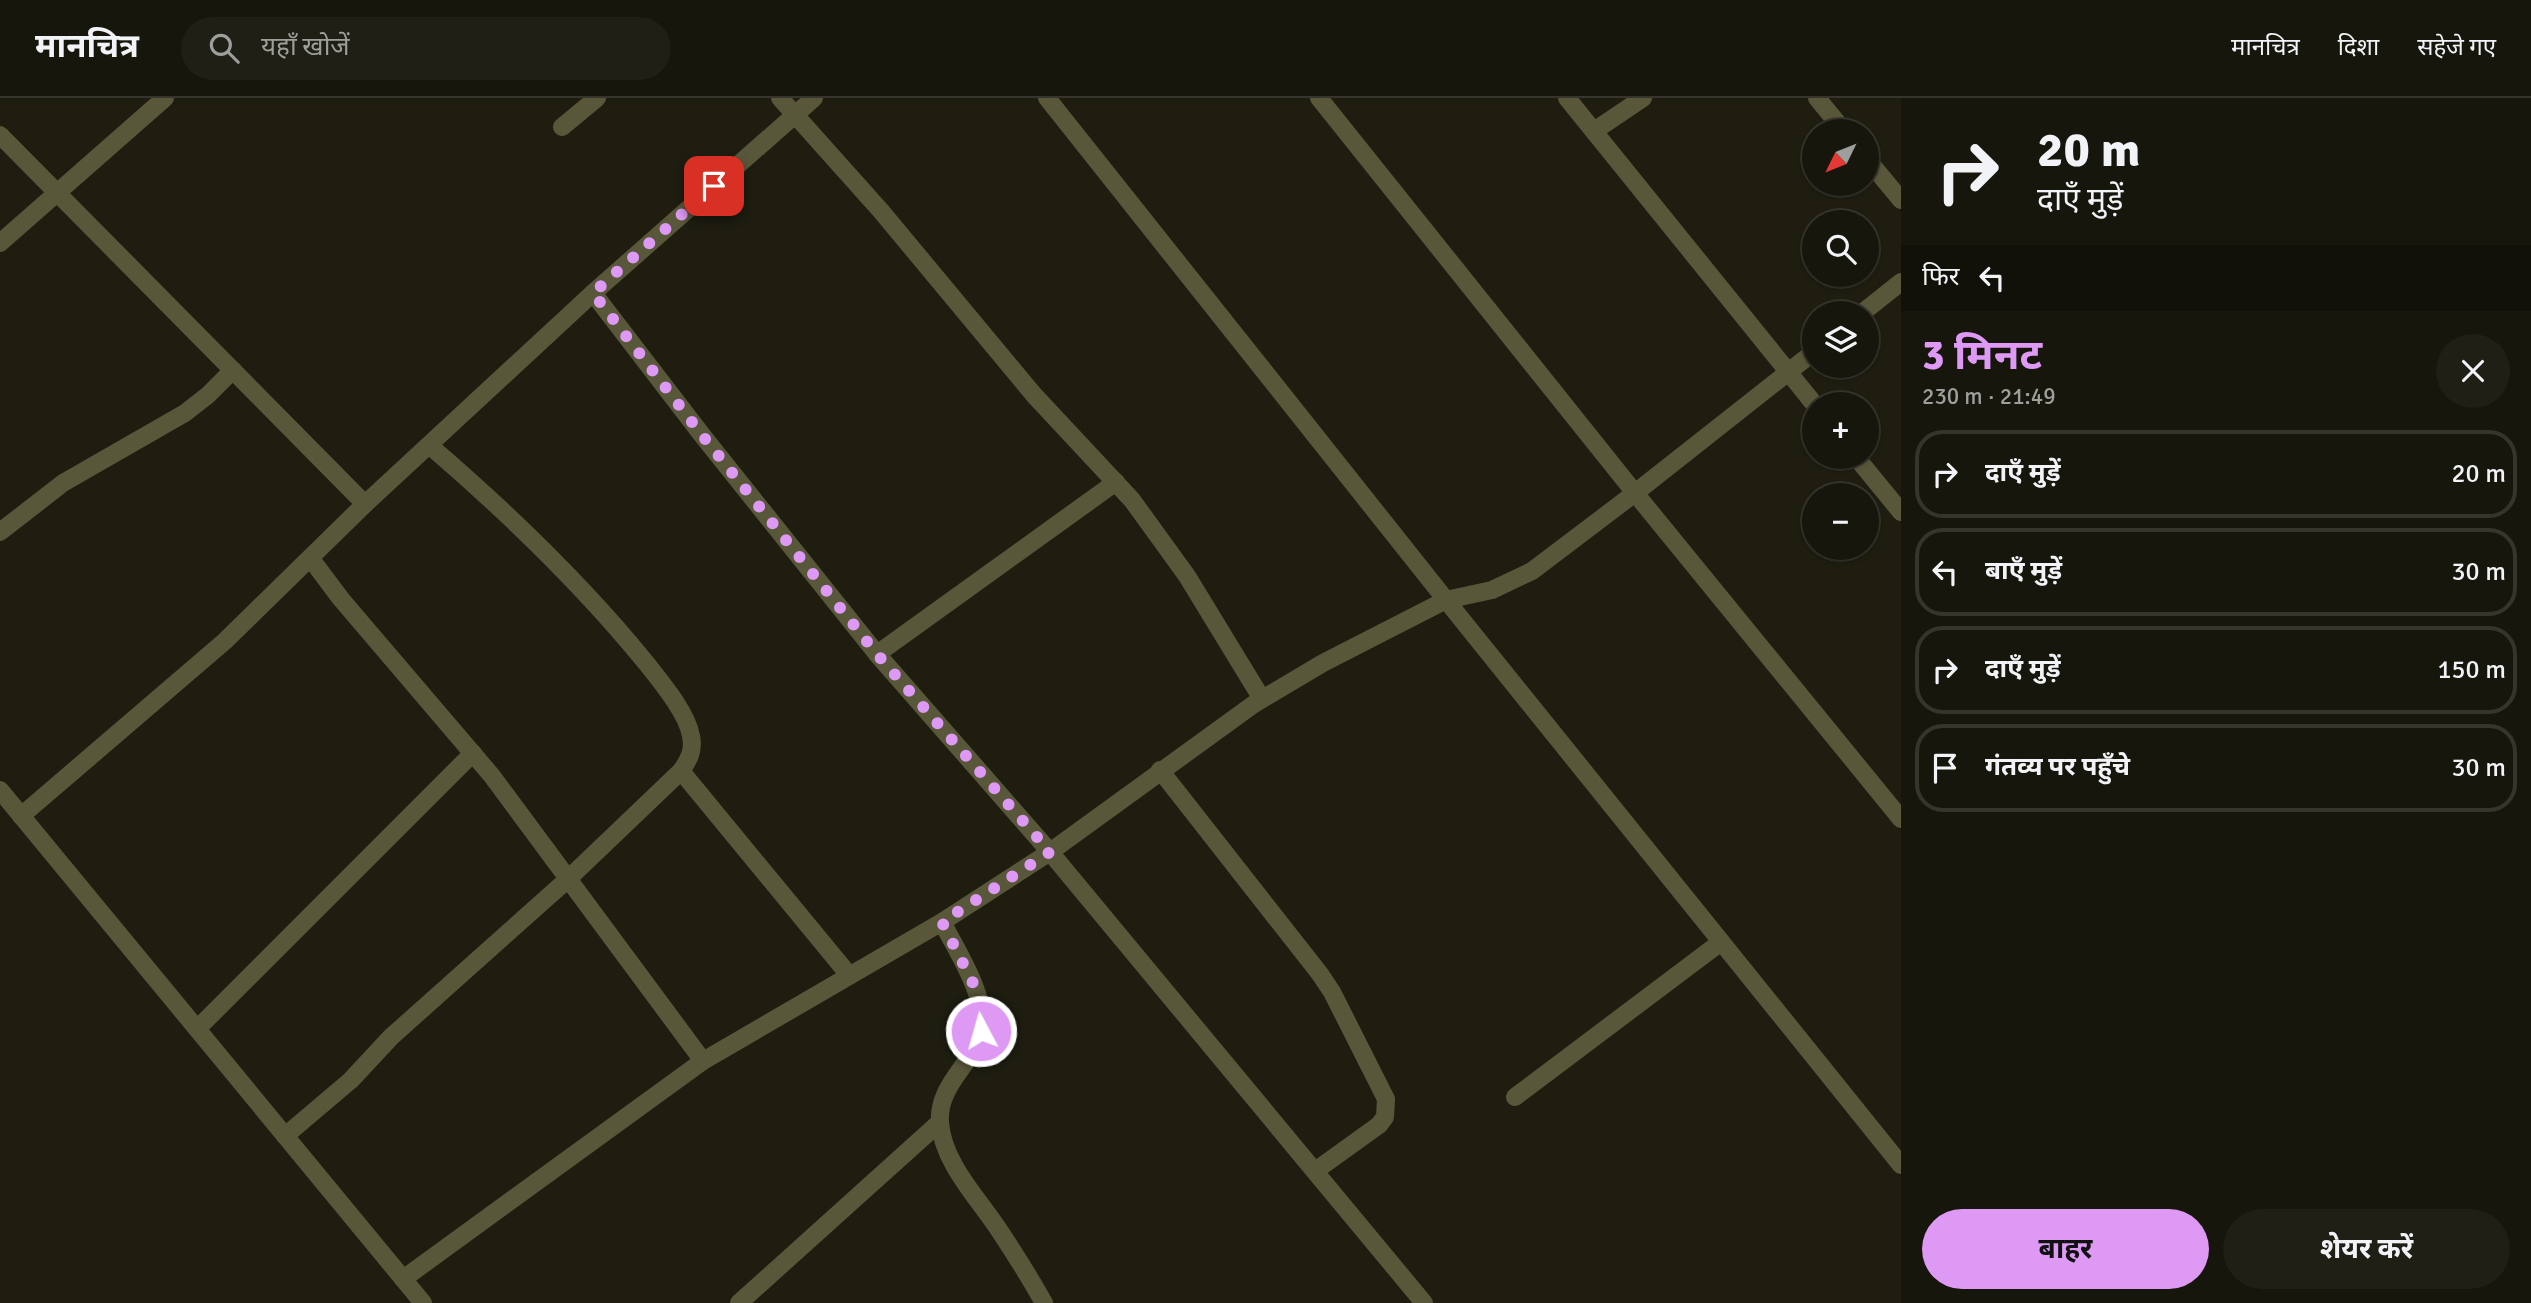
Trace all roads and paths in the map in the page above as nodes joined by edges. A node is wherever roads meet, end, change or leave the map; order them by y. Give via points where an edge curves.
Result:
1 (165, 98) edge
2 (597, 98) edge
3 (780, 98) edge
4 (814, 98) edge
5 (1047, 98) edge
6 (1319, 98) edge
7 (1567, 98) edge
8 (1643, 98) edge
9 (1817, 98) edge
10 (794, 115) junction
11 (1834, 119) edge
12 (562, 127) dead end
13 (1594, 131) junction
14 (0, 135) edge
15 (1880, 175) edge
16 (57, 193) junction
17 (1901, 200) edge
18 (0, 243) edge
19 (1901, 282) edge
20 (593, 293) junction
21 (1877, 301) edge
22 (1802, 361) edge
23 (233, 370) junction
24 (1788, 372) junction
25 (1804, 392) edge
26 (429, 445) junction
27 (1866, 469) edge
28 (1116, 482) junction
29 (1635, 493) junction
30 (365, 504) junction
31 (1901, 512) edge
32 (0, 532) edge
33 (311, 559) junction
34 (1446, 600) junction
35 (877, 654) junction
36 (1258, 702) junction
37 (473, 753) junction
38 (1160, 770) junction
39 (681, 771) junction
40 (0, 790) edge
41 (21, 816) junction
42 (1901, 819) edge
43 (1050, 852) junction
44 (568, 879) junction
45 (942, 922) junction
46 (1721, 942) junction
47 (849, 975) junction
48 (197, 1029) junction
49 (704, 1060) junction
50 (1516, 1097) dead end
51 (940, 1122) junction
52 (285, 1136) junction
53 (1901, 1165) edge
54 (1315, 1171) junction
55 (403, 1279) junction
56 (423, 1303) edge
57 (739, 1303) edge
58 (1044, 1303) edge
59 (1424, 1303) edge

1 - 16 street
2 - 12 street
3 - 10 street
4 - 10 street
5 - 34 street
6 - 29 street
7 - 13 street
8 - 13 street
9 - 11 street
10 - 20 street
10 - 28 street via 881,211 1034,396
13 - 24 street
14 - 16 street
15 - 17 street
16 - 18 street
16 - 23 street
19 - 21 street
20 - 26 street
20 - 35 street
22 - 24 street
23 - 30 street
23 - 32 street via 185,413 63,483
24 - 25 street
24 - 29 street
26 - 30 street
26 - 39 street via 594,603 664,686 691,736 690,759
27 - 31 street
28 - 35 street
28 - 36 street via 1187,576
29 - 34 street via 1532,571 1492,590
29 - 42 street
30 - 33 street
33 - 37 street
33 - 41 street via 225,641
34 - 36 street via 1322,663
34 - 46 street
35 - 43 street
36 - 38 street
37 - 44 street
37 - 48 street
38 - 43 street
38 - 54 street via 1320,974 1386,1099 1385,1117 1379,1125
39 - 44 street
39 - 47 street
40 - 41 street
41 - 48 street
43 - 45 street
43 - 54 street
44 - 49 street
44 - 52 street
45 - 47 street
45 - 51 street via 973,983 981,1009 981,1031 946,1092
46 - 50 street
46 - 53 street
47 - 49 street
48 - 52 street
49 - 55 street
51 - 57 street
51 - 58 street via 944,1145 960,1173
52 - 55 street
54 - 59 street
55 - 56 street

